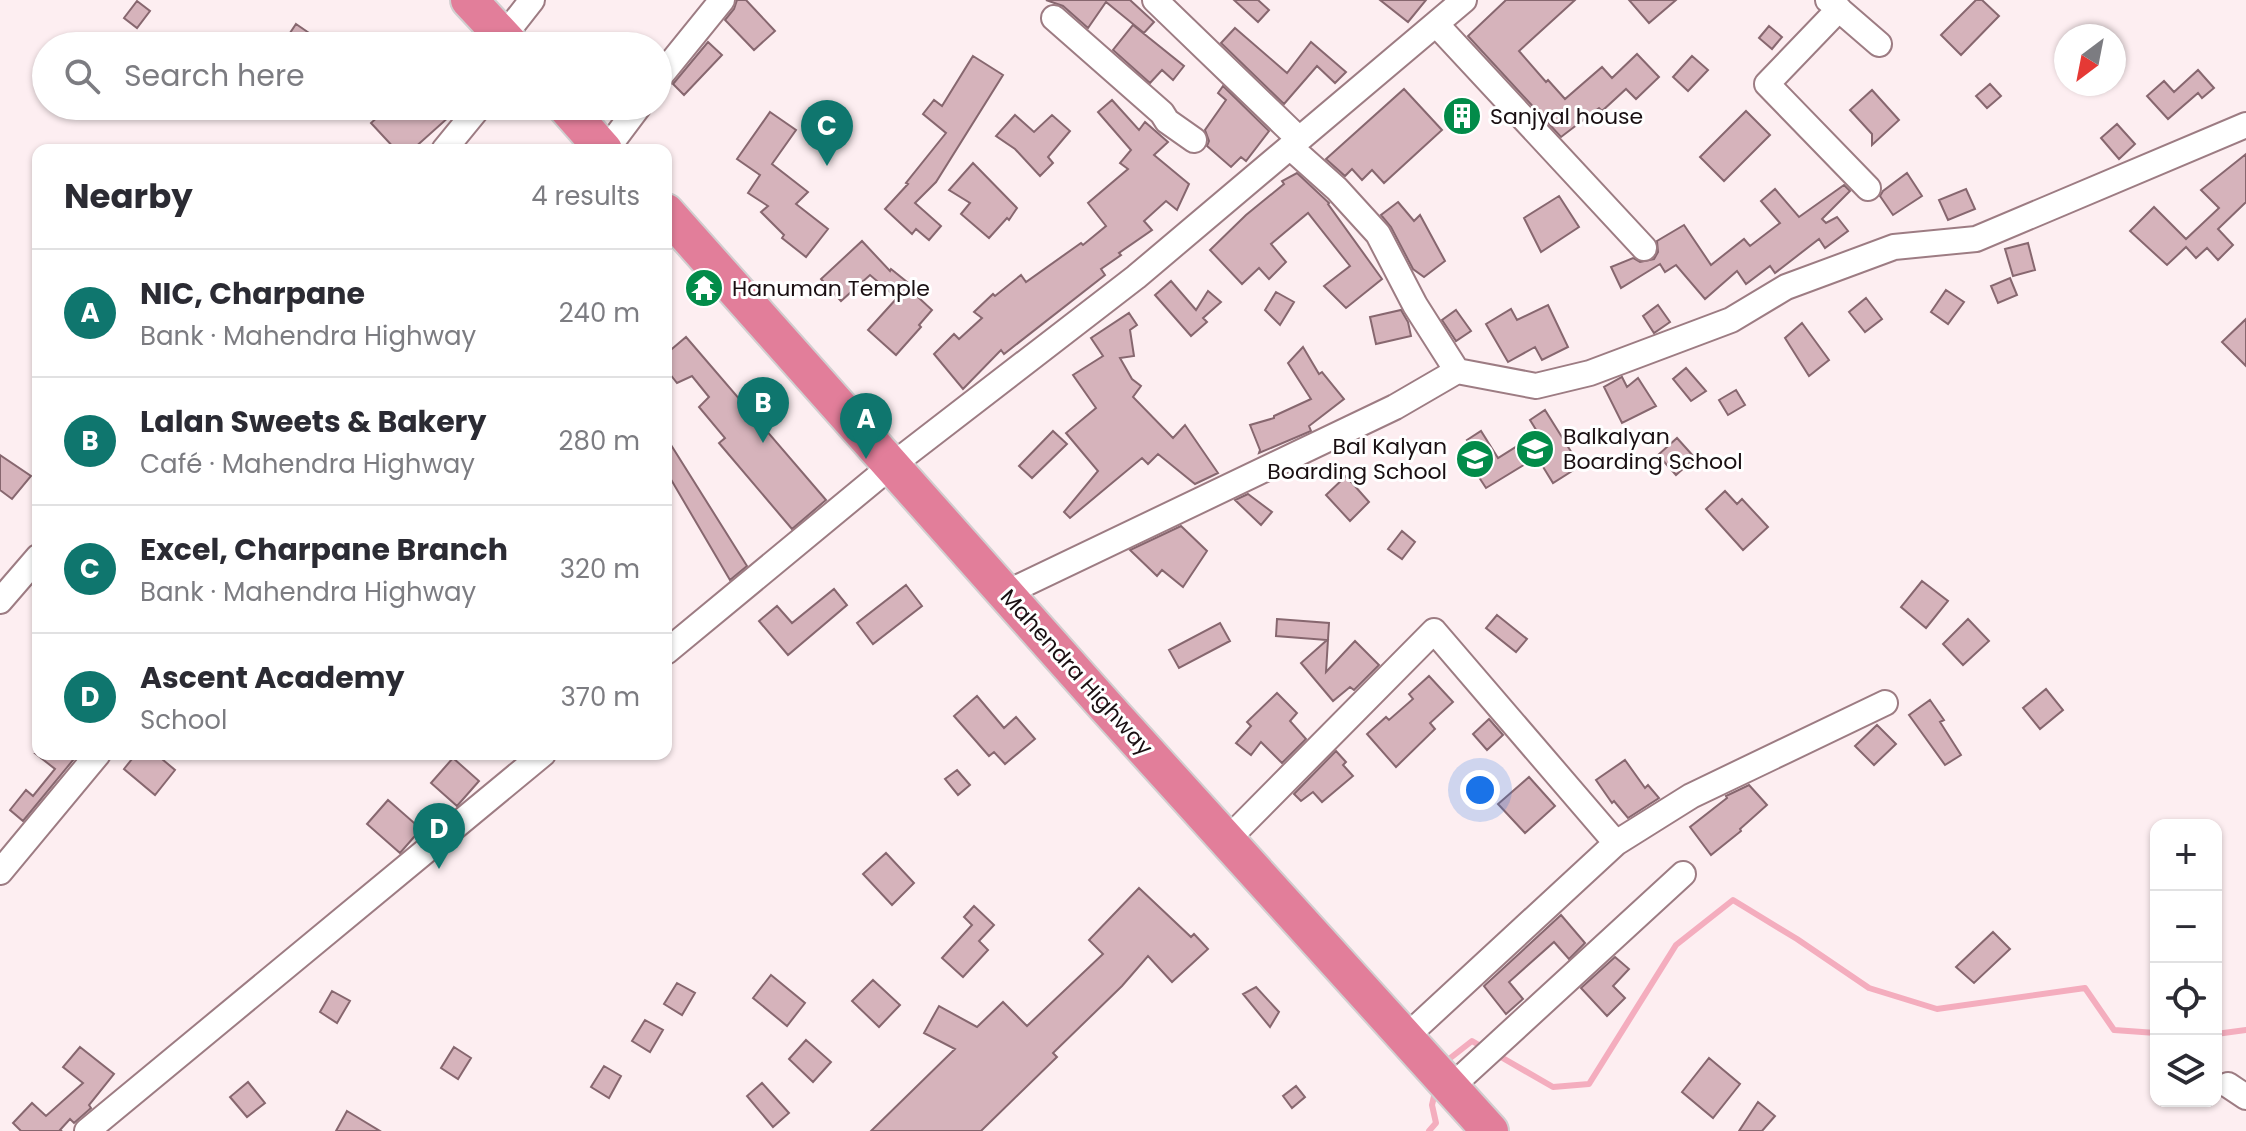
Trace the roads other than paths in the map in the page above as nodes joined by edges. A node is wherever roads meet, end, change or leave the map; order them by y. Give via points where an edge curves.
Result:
1 (469, 0) edge
2 (532, 0) edge
3 (722, 0) edge
4 (1155, 0) edge
5 (1464, 0) edge
6 (1833, 5) edge
7 (1054, 18) dead end
8 (1436, 24) junction
9 (499, 32) edge
10 (513, 32) edge
11 (1879, 44) dead end
12 (672, 62) edge
13 (469, 120) edge
14 (578, 120) edge
15 (628, 120) edge
16 (2246, 125) edge
17 (1194, 140) dead end
18 (1294, 143) junction
19 (449, 144) edge
20 (600, 144) edge
21 (610, 144) edge
22 (1868, 188) dead end
23 (672, 219) edge
24 (1644, 248) dead end
25 (1457, 371) junction
26 (891, 466) junction
27 (32, 564) edge
28 (1006, 593) junction
29 (0, 601) edge
30 (672, 647) edge
31 (1885, 703) dead end
32 (93, 760) edge
33 (536, 760) edge
34 (1228, 839) junction
35 (1616, 843) junction
36 (0, 872) edge
37 (1683, 874) dead end
38 (1406, 1037) junction
39 (1451, 1087) junction
40 (87, 1131) edge
41 (1490, 1131) edge

1 - 9 highway
2 - 10 street
3 - 12 street
4 - 18 street
5 - 8 street
6 - 11 street
6 - 22 street via 1767,84
7 - 17 street
8 - 18 street
8 - 24 street
13 - 19 street
14 - 20 highway
15 - 21 street
16 - 25 street via 1976,239 1894,247 1786,287 1731,320 1590,373 1536,386
18 - 25 street via 1378,234
18 - 26 street via 1136,277
23 - 26 highway, Mahendra Highway
25 - 28 street via 1395,407
26 - 28 highway, Mahendra Highway
26 - 30 street
27 - 29 street
28 - 34 highway, Mahendra Highway
31 - 35 street via 1691,796
32 - 36 street
33 - 40 street
34 - 35 street via 1434,631
34 - 38 highway, Mahendra Highway
35 - 38 street
37 - 39 street
38 - 39 highway, Mahendra Highway
39 - 41 highway, Mahendra Highway

